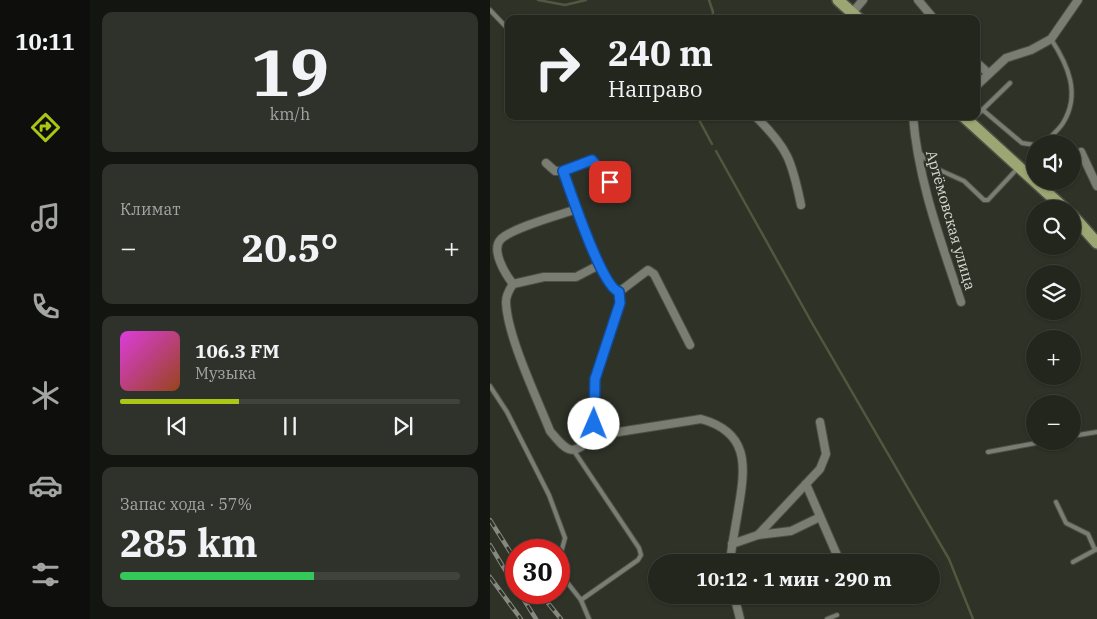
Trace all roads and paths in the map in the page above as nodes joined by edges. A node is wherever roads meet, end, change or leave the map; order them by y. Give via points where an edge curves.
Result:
1 (838, 0) edge
2 (863, 0) edge
3 (918, 0) edge
4 (1078, 0) edge
5 (490, 10) edge
6 (851, 15) edge
7 (854, 15) edge
8 (931, 15) edge
9 (505, 26) edge
10 (1051, 39) junction
11 (980, 66) edge
12 (988, 73) junction
13 (980, 82) edge
14 (1010, 83) dead end
15 (984, 111) junction
16 (980, 113) edge
17 (759, 120) edge
18 (913, 120) edge
19 (973, 120) edge
20 (1053, 135) edge
21 (1026, 144) edge
22 (916, 148) junction
23 (1081, 158) edge
24 (546, 163) dead end
25 (1019, 167) junction
26 (563, 171) junction
27 (610, 182) dead end
28 (1097, 186) edge
29 (1055, 200) edge
30 (801, 205) dead end
31 (577, 209) junction
32 (1081, 225) edge
33 (1097, 243) edge
34 (599, 265) junction
35 (513, 284) junction
36 (619, 292) junction
37 (961, 302) dead end
38 (690, 345) dead end
39 (490, 386) edge
40 (820, 422) dead end
41 (1097, 432) edge
42 (1081, 435) edge
43 (593, 436) junction
44 (1026, 445) edge
45 (574, 451) junction
46 (988, 452) dead end
47 (806, 484) junction
48 (1056, 502) dead end
49 (820, 517) junction
50 (758, 535) junction
51 (732, 544) junction
52 (1096, 550) edge
53 (731, 554) edge
54 (836, 554) edge
55 (1073, 562) dead end
56 (581, 600) junction
57 (736, 604) edge
58 (837, 615) dead end
59 (588, 619) edge
60 (740, 619) edge
61 (827, 619) edge

1 - 6 main road
2 - 7 street
3 - 8 street
4 - 10 street
5 - 9 lane
10 - 12 street via 1006,58
10 - 20 lane via 1071,78 1072,107
11 - 12 street
12 - 13 street
14 - 15 lane
15 - 16 lane
15 - 21 lane
17 - 30 street via 790,159
18 - 22 street, Артёмовская улица
19 - 25 main road
22 - 25 lane via 935,168 964,181 984,200 988,200
22 - 37 street, Артёмовская улица via 928,200
23 - 28 street
24 - 26 street via 555,171
25 - 29 main road
26 - 27 street via 592,160
26 - 31 street
31 - 34 street
31 - 35 street via 501,239 498,254 506,276
32 - 33 main road
34 - 35 street via 576,277 544,277
34 - 36 street via 610,286
35 - 45 street via 506,302 510,328 550,432 568,450
36 - 38 street via 648,270 654,274
36 - 43 street via 620,303 595,379
39 - 56 lane via 507,412 549,495 565,538 559,572
40 - 47 street via 826,447 825,462
41 - 42 lane
43 - 45 street via 580,450
43 - 51 street via 701,419 713,422 732,435 742,454 744,474
44 - 46 lane
45 - 56 lane via 641,555
47 - 49 street
47 - 50 street
48 - 52 lane via 1066,524 1088,534
49 - 50 street via 791,531
49 - 54 street
50 - 51 street
51 - 53 street
52 - 55 lane
56 - 59 lane
57 - 60 street
58 - 61 lane

